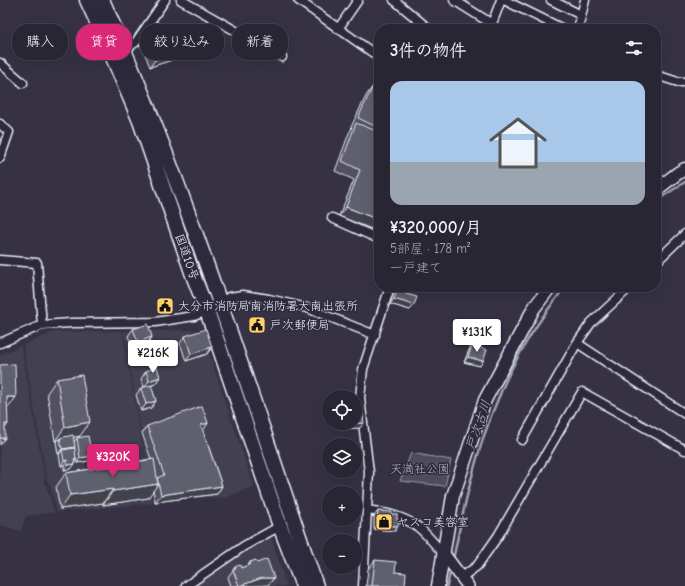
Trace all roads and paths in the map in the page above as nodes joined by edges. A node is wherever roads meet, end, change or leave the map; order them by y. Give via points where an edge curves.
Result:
1 (87, 0) edge
2 (102, 0) edge
3 (165, 0) edge
4 (181, 0) edge
5 (298, 0) edge
6 (358, 0) edge
7 (394, 0) edge
8 (454, 0) edge
9 (501, 0) edge
10 (504, 0) edge
11 (551, 0) edge
12 (584, 0) edge
13 (581, 14) junction
14 (101, 24) edge
15 (110, 24) edge
16 (415, 24) edge
17 (488, 24) edge
18 (492, 24) edge
19 (553, 24) edge
20 (579, 24) edge
21 (232, 29) edge
22 (338, 29) junction
23 (132, 45) edge
24 (374, 54) edge
25 (121, 60) edge
26 (122, 60) edge
27 (0, 63) edge
28 (661, 77) edge
29 (685, 82) edge
30 (23, 83) dead end
31 (0, 124) edge
32 (0, 158) edge
33 (685, 169) edge
34 (661, 186) edge
35 (332, 218) dead end
36 (685, 234) edge
37 (374, 237) edge
38 (661, 257) edge
39 (0, 260) edge
40 (388, 292) edge
41 (546, 292) edge
42 (625, 292) edge
43 (220, 302) junction
44 (207, 311) junction
45 (42, 324) junction
46 (375, 335) junction
47 (0, 343) edge
48 (577, 343) junction
49 (685, 414) edge
50 (522, 440) dead end
51 (685, 450) edge
52 (368, 510) junction
53 (280, 526) junction
54 (446, 557) junction
55 (463, 579) edge
56 (186, 586) edge
57 (302, 586) edge
58 (316, 586) edge
59 (363, 586) edge
60 (438, 586) edge

1 - 14 highway, 国道10号
2 - 15 highway, 国道10号
3 - 23 street
4 - 21 street
5 - 22 street
6 - 22 street
7 - 16 street
8 - 17 street
9 - 18 street
10 - 19 street
11 - 13 street
12 - 13 street
13 - 20 street
22 - 24 street
25 - 44 highway, 国道10号
26 - 43 highway, 国道10号 via 175,177
27 - 30 street
28 - 29 street
31 - 32 street via 9,132
33 - 34 main road
35 - 37 street
36 - 38 street
39 - 45 street via 38,263
40 - 46 street
41 - 54 main road via 534,308 485,400 453,496
42 - 48 street via 591,323
43 - 44 street
43 - 46 street via 229,297 243,295 268,299 308,308
43 - 58 highway, 国道10号
44 - 45 street via 194,316 155,322
44 - 53 highway, 国道10号
45 - 47 street
46 - 52 street via 363,369 360,398 369,472
48 - 49 street
48 - 50 street
51 - 55 street via 582,392 498,536 477,566
52 - 54 street via 408,520 419,527
52 - 59 street
53 - 56 street via 244,546
53 - 57 highway, 国道10号
54 - 55 street
54 - 60 main road

